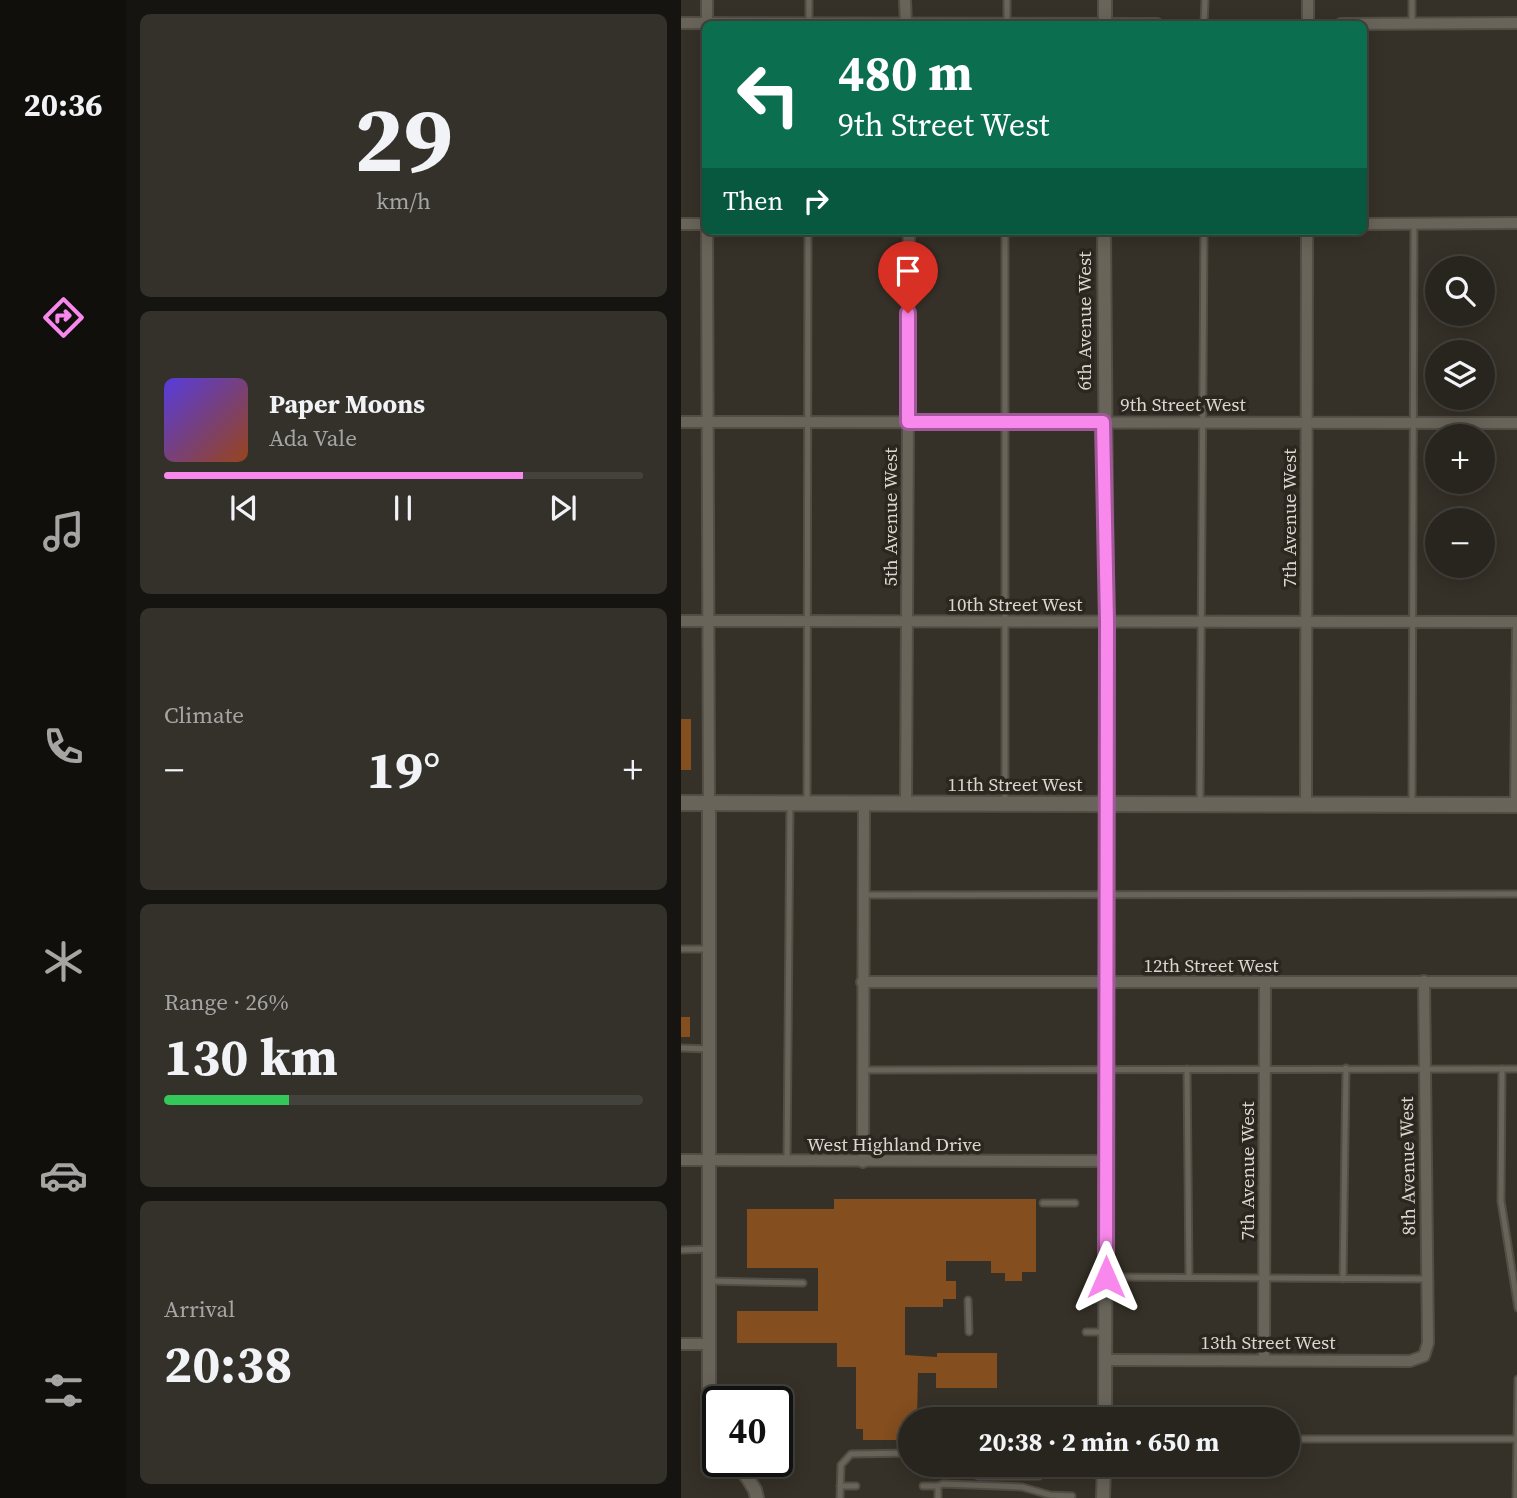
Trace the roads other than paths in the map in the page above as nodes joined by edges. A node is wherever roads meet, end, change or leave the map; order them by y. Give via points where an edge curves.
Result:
1 (707, 0) edge
2 (809, 0) edge
3 (906, 0) edge
4 (1007, 0) edge
5 (1105, 0) edge
6 (1205, 0) edge
7 (1308, 0) edge
8 (1412, 0) edge
9 (707, 21) edge
10 (809, 21) edge
11 (906, 21) edge
12 (1007, 21) edge
13 (1105, 21) edge
14 (1204, 21) edge
15 (1308, 21) edge
16 (681, 23) edge
17 (1517, 23) edge
18 (702, 24) edge
19 (1367, 24) edge
20 (1412, 24) junction
21 (1414, 223) junction
22 (1517, 223) edge
23 (681, 224) edge
24 (702, 224) edge
25 (1367, 224) edge
26 (707, 235) edge
27 (808, 235) edge
28 (909, 235) edge
29 (1005, 235) edge
30 (1104, 235) edge
31 (1204, 235) edge
32 (1307, 235) edge
33 (681, 422) edge
34 (708, 422) junction
35 (808, 422) junction
36 (908, 422) junction
37 (1006, 422) junction
38 (1103, 422) junction
39 (1204, 422) junction
40 (1307, 422) junction
41 (1412, 422) junction
42 (1517, 423) edge
43 (681, 621) edge
44 (709, 621) junction
45 (808, 621) junction
46 (907, 621) junction
47 (1007, 621) junction
48 (1107, 621) junction
49 (1203, 621) junction
50 (1306, 621) junction
51 (1412, 622) junction
52 (1517, 622) edge
53 (1517, 627) edge
54 (790, 802) junction
55 (808, 802) junction
56 (864, 802) junction
57 (906, 802) junction
58 (681, 803) edge
59 (709, 803) junction
60 (1106, 803) junction
61 (1005, 804) junction
62 (1306, 804) junction
63 (1200, 805) junction
64 (1412, 805) junction
65 (1517, 805) edge
66 (1517, 894) edge
67 (864, 895) junction
68 (1105, 895) junction
69 (681, 949) edge
70 (710, 949) junction
71 (1424, 981) junction
72 (862, 982) junction
73 (1106, 982) junction
74 (1265, 982) junction
75 (1517, 982) edge
76 (681, 1048) edge
77 (711, 1049) junction
78 (1346, 1068) junction
79 (1106, 1069) junction
80 (1187, 1069) junction
81 (1265, 1069) junction
82 (1423, 1069) junction
83 (1502, 1069) junction
84 (1517, 1069) edge
85 (862, 1070) junction
86 (681, 1160) edge
87 (711, 1161) junction
88 (1107, 1161) junction
89 (787, 1162) junction
90 (863, 1162) junction
91 (1043, 1203) dead end
92 (1075, 1203) dead end
93 (710, 1249) junction
94 (681, 1250) edge
95 (1189, 1276) junction
96 (1106, 1277) junction
97 (1264, 1279) junction
98 (1343, 1279) junction
99 (1427, 1279) junction
100 (710, 1281) junction
101 (803, 1283) dead end
102 (1086, 1299) dead end
103 (1106, 1299) junction
104 (968, 1300) dead end
105 (1517, 1308) edge
106 (969, 1332) dead end
107 (1086, 1332) dead end
108 (1105, 1332) junction
109 (681, 1344) edge
110 (709, 1344) junction
111 (1427, 1350) joint
112 (1264, 1359) junction
113 (1105, 1360) junction
114 (1517, 1379) edge
115 (709, 1386) edge
116 (1105, 1407) edge
117 (1515, 1438) junction
118 (1300, 1439) edge
119 (898, 1454) edge
120 (746, 1477) edge
121 (1104, 1477) edge
122 (840, 1486) junction
123 (856, 1486) dead end
124 (923, 1486) dead end
125 (938, 1486) junction
126 (1072, 1496) dead end
127 (757, 1498) edge
128 (840, 1498) edge
129 (938, 1498) edge
130 (1103, 1498) edge
131 (1516, 1498) edge

1 - 9 street
2 - 10 lane
3 - 11 street
4 - 12 lane
5 - 13 street
6 - 14 lane
7 - 15 street
8 - 20 lane
16 - 18 street
17 - 20 street
19 - 20 street
21 - 22 street
21 - 25 street
21 - 41 lane
23 - 24 street
26 - 34 street
27 - 35 lane
28 - 36 street, 5th Avenue West
29 - 37 lane
30 - 38 street, 6th Avenue West
31 - 39 lane
32 - 40 street, 7th Avenue West
33 - 34 street, 9th Street West
34 - 35 street, 9th Street West
34 - 44 street
35 - 36 street, 9th Street West
35 - 45 lane
36 - 37 street, 9th Street West
36 - 46 street, 5th Avenue West
37 - 38 street, 9th Street West
37 - 47 lane
38 - 39 street, 9th Street West
38 - 48 street, 6th Avenue West
39 - 40 street, 9th Street West
39 - 49 lane
40 - 41 street, 9th Street West
40 - 50 street, 7th Avenue West
41 - 42 street, 9th Street West
41 - 51 lane
43 - 44 street, 10th Street West
44 - 45 street, 10th Street West
44 - 59 street
45 - 46 street, 10th Street West
45 - 55 lane
46 - 47 street, 10th Street West
46 - 57 street, 5th Avenue West
47 - 48 street, 10th Street West
47 - 61 lane
48 - 49 street, 10th Street West
48 - 60 street, 6th Avenue West
49 - 50 street, 10th Street West
49 - 63 lane
50 - 51 street, 10th Street West
50 - 62 street, 7th Avenue West
51 - 52 street, 10th Street West
51 - 64 lane
53 - 65 street
54 - 55 main road, 11th Street West
54 - 59 main road, 11th Street West
54 - 89 lane
55 - 56 main road, 11th Street West
56 - 57 main road, 11th Street West
56 - 67 street
57 - 61 main road, 11th Street West
58 - 59 main road, 11th Street West
59 - 70 street
60 - 61 main road, 11th Street West
60 - 63 main road, 11th Street West
60 - 68 street, 6th Avenue West
62 - 63 main road, 11th Street West
62 - 64 main road, 11th Street West
64 - 65 main road, 11th Street West
66 - 68 lane
67 - 68 lane
67 - 72 street
68 - 73 street, 6th Avenue West
69 - 70 lane
70 - 77 street
71 - 74 street, 12th Street West
71 - 75 street, 12th Street West
71 - 82 street, 8th Avenue West
72 - 73 street, 12th Street West
72 - 85 street
73 - 74 street, 12th Street West
73 - 79 street, 6th Avenue West
74 - 81 street, 7th Avenue West
76 - 77 lane
77 - 87 street
78 - 81 lane
78 - 82 lane
78 - 98 lane
79 - 80 lane
79 - 85 lane
79 - 88 street, 6th Avenue West
80 - 81 lane
80 - 95 lane
81 - 97 street, 7th Avenue West
82 - 83 lane
82 - 99 street, 8th Avenue West
83 - 84 lane
83 - 105 lane via 1501,1201
85 - 90 street
86 - 87 street, West Highland Drive
87 - 89 street, West Highland Drive
87 - 93 street
88 - 90 street, West Highland Drive
88 - 96 street, 6th Avenue West
89 - 90 street, West Highland Drive
91 - 92 lane
93 - 94 lane
93 - 100 street
95 - 96 lane
95 - 97 lane
96 - 103 street, 6th Avenue West
97 - 98 lane
97 - 112 street, 7th Avenue West
98 - 99 lane
99 - 111 street, 8th Avenue West
100 - 101 lane
100 - 110 street
102 - 103 lane
103 - 108 street, 6th Avenue West
104 - 106 lane
107 - 108 lane
108 - 113 street, 6th Avenue West
109 - 110 street
110 - 115 street
111 - 112 street, 13th Street West via 1419,1360 1410,1361
112 - 113 street, 13th Street West
113 - 116 street, 6th Avenue West
114 - 117 lane
117 - 118 lane
117 - 131 lane
119 - 122 lane via 851,1454 841,1465
120 - 127 street
121 - 130 street
122 - 123 lane
122 - 128 lane
124 - 125 lane
125 - 126 lane via 1022,1487
125 - 129 lane

